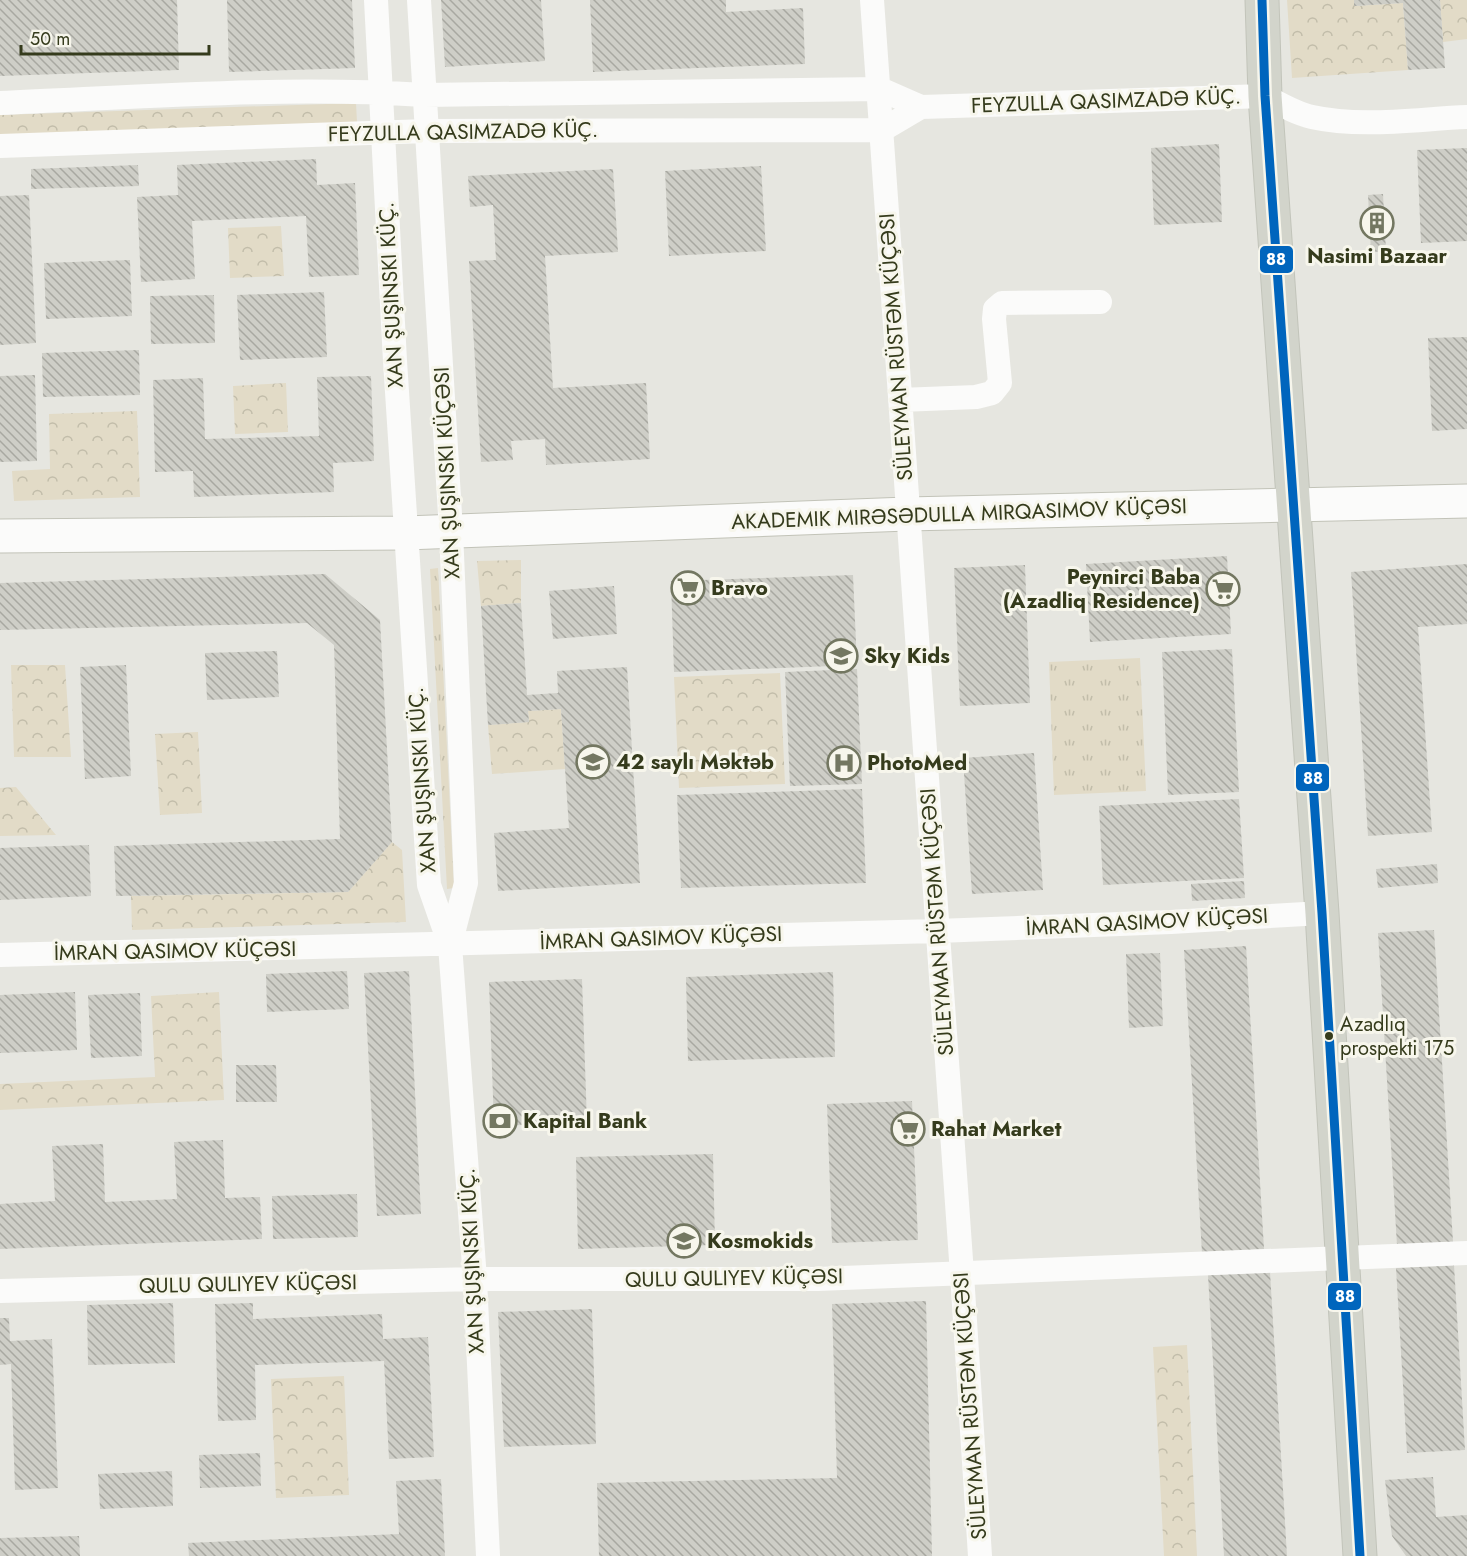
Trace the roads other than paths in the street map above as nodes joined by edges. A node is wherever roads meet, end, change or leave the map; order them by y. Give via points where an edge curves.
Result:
1 (376, 0) edge
2 (419, 0) edge
3 (872, 0) edge
4 (1262, 0) edge
5 (880, 89) junction
6 (380, 92) junction
7 (424, 95) junction
8 (1265, 96) junction
9 (0, 103) edge
10 (921, 107) junction
11 (1467, 117) edge
12 (882, 130) junction
13 (427, 131) junction
14 (382, 132) junction
15 (0, 146) edge
16 (1100, 302) dead end
17 (900, 400) junction
18 (1467, 501) edge
19 (1292, 505) junction
20 (907, 514) junction
21 (451, 531) junction
22 (406, 533) junction
23 (0, 536) edge
24 (1322, 913) junction
25 (937, 931) junction
26 (450, 945) junction
27 (0, 955) edge
28 (1467, 1253) edge
29 (1343, 1259) junction
30 (962, 1274) junction
31 (475, 1279) junction
32 (0, 1291) edge
33 (488, 1556) edge
34 (980, 1556) edge
35 (1360, 1556) edge

1 - 6 street, XAN ŞUŞINSKI KÜÇ.
2 - 7 street, XAN ŞUŞINSKI KÜÇƏSI
3 - 5 street, SÜLEYMAN RÜSTƏM KÜÇƏSI
4 - 8 main road
5 - 7 street
5 - 10 street
5 - 12 street, SÜLEYMAN RÜSTƏM KÜÇƏSI
6 - 7 street
6 - 9 street via 215,93
6 - 14 street, XAN ŞUŞINSKI KÜÇ.
7 - 13 street, XAN ŞUŞINSKI KÜÇƏSI
8 - 10 street
8 - 11 street via 1293,111 1331,120
8 - 19 main road
10 - 12 street
12 - 13 street
12 - 17 street, SÜLEYMAN RÜSTƏM KÜÇƏSI
13 - 14 street
13 - 21 street, XAN ŞUŞINSKI KÜÇƏSI
14 - 15 street
14 - 22 street, XAN ŞUŞINSKI KÜÇ.
16 - 17 street via 1002,303 995,309 994,320 1000,383 992,393
17 - 20 street, SÜLEYMAN RÜSTƏM KÜÇƏSI
18 - 19 street
19 - 20 street
19 - 24 main road
20 - 21 street
20 - 25 street, SÜLEYMAN RÜSTƏM KÜÇƏSI
21 - 22 street
21 - 26 street, XAN ŞUŞINSKI KÜÇƏSI via 466,883
22 - 23 street
22 - 26 street, XAN ŞUŞINSKI KÜÇ. via 429,885
24 - 25 street
24 - 29 main road
25 - 26 street
25 - 30 street, SÜLEYMAN RÜSTƏM KÜÇƏSI
26 - 27 street
26 - 31 street, XAN ŞUŞINSKI KÜÇ.
28 - 29 street, QULU QULIYEV KÜÇƏSI
29 - 30 street, QULU QULIYEV KÜÇƏSI
29 - 35 main road
30 - 31 street, QULU QULIYEV KÜÇƏSI via 818,1279
30 - 34 street, SÜLEYMAN RÜSTƏM KÜÇƏSI
31 - 32 street, QULU QULIYEV KÜÇƏSI
31 - 33 street, XAN ŞUŞINSKI KÜÇ.

